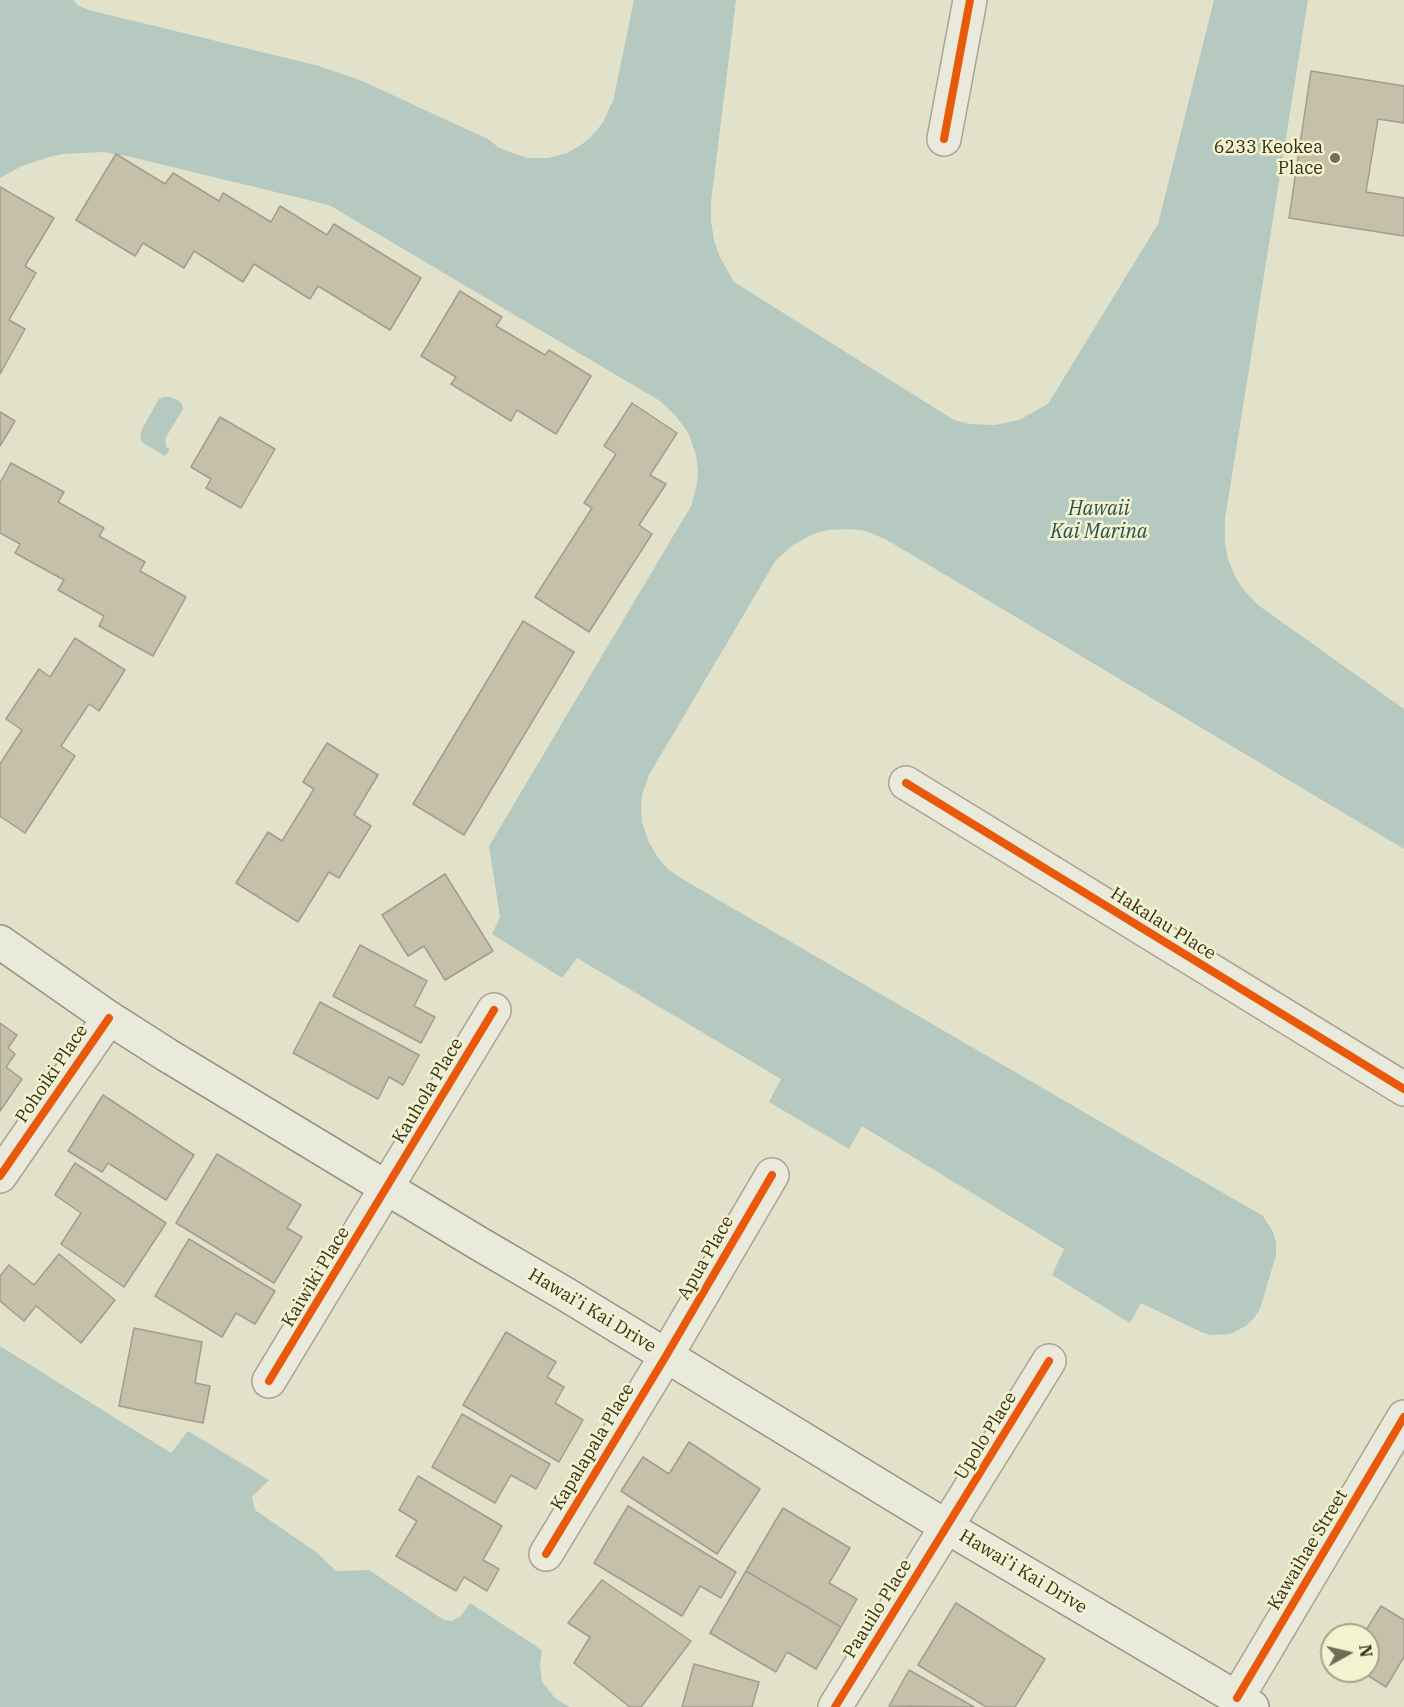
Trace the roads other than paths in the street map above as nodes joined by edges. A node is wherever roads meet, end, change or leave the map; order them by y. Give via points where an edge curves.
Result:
1 (970, 0) edge
2 (944, 139) dead end
3 (906, 783) dead end
4 (0, 942) edge
5 (495, 1010) dead end
6 (109, 1018) junction
7 (1404, 1089) edge
8 (772, 1175) dead end
9 (0, 1176) edge
10 (386, 1188) junction
11 (666, 1356) junction
12 (1049, 1361) dead end
13 (269, 1381) dead end
14 (1404, 1417) edge
15 (947, 1527) junction
16 (546, 1554) dead end
17 (1242, 1703) edge
18 (835, 1707) edge

1 - 2 street
3 - 7 street, Hakalau Place
4 - 6 street, Hawai’i Kai Drive
5 - 10 street, Kauhola Place
6 - 9 street, Pohoiki Place
6 - 10 street, Hawai’i Kai Drive
8 - 11 street, Apua Place
10 - 11 street, Hawai’i Kai Drive
10 - 13 street, Kaiwiki Place
11 - 15 street, Hawai’i Kai Drive
11 - 16 street, Kapalapala Place
12 - 15 street, Upolo Place
14 - 17 street, Kawaihae Street
15 - 17 street, Hawai’i Kai Drive
15 - 18 street, Paauilo Place

